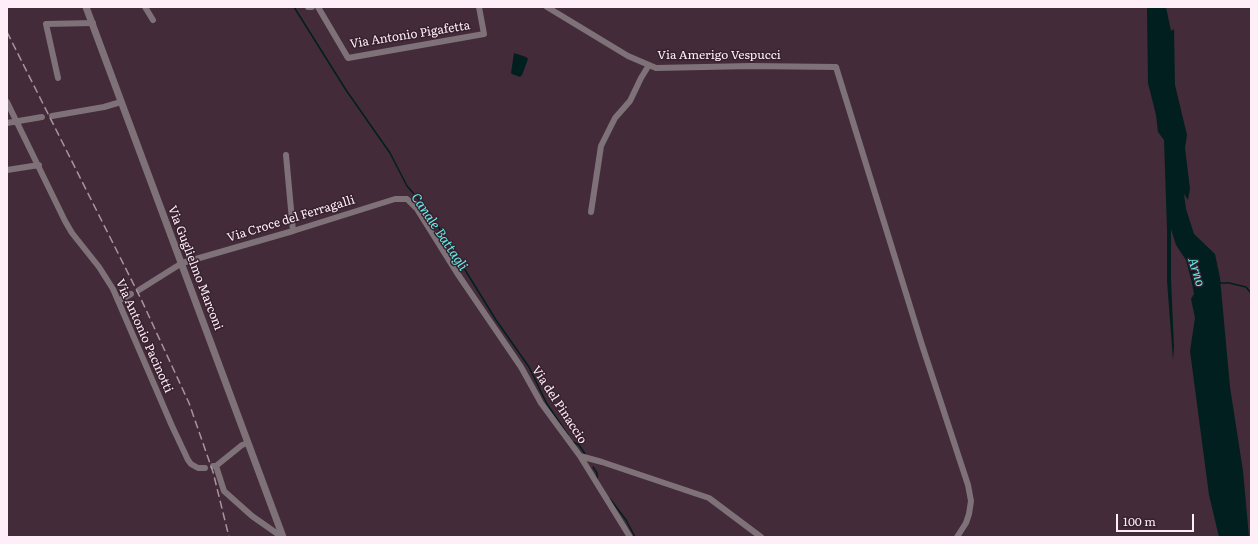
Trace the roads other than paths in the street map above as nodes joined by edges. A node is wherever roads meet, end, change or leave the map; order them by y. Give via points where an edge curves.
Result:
1 (86, 7) edge
2 (145, 7) edge
3 (308, 7) edge
4 (312, 7) edge
5 (318, 7) edge
6 (480, 7) edge
7 (547, 7) edge
8 (153, 20) dead end
9 (92, 23) junction
10 (650, 66) junction
11 (58, 78) dead end
12 (7, 102) edge
13 (121, 102) junction
14 (52, 116) dead end
15 (42, 117) dead end
16 (16, 122) junction
17 (7, 123) edge
18 (286, 155) dead end
19 (39, 165) junction
20 (7, 170) edge
21 (407, 198) joint
22 (591, 212) dead end
23 (293, 231) junction
24 (182, 263) junction
25 (139, 290) dead end
26 (131, 294) dead end
27 (118, 301) junction
28 (248, 443) junction
29 (580, 456) junction
30 (205, 468) dead end
31 (283, 537) edge
32 (630, 537) edge
33 (761, 537) edge
34 (957, 537) edge

1 - 9 street, Via Guglielmo Marconi
2 - 8 street
3 - 4 street
5 - 6 street, Via Antonio Pigafetta via 348,58 484,34
7 - 10 street, Via Amerigo Vespucci via 628,56
9 - 11 street via 46,24
9 - 13 street, Via Guglielmo Marconi
10 - 22 street via 630,101 615,118 601,146
10 - 34 street, Via Amerigo Vespucci via 836,66 968,485 971,501 969,514
12 - 16 street, Via Antonio Pacinotti
13 - 14 street
13 - 24 street, Via Guglielmo Marconi
15 - 16 street
16 - 17 street
16 - 19 street, Via Antonio Pacinotti
18 - 23 street
19 - 20 street
19 - 27 street, Via Antonio Pacinotti via 65,221 99,267
21 - 23 street, Via Croce del Ferragalli via 395,199
21 - 29 street, Via del Pinaccio via 417,209 521,367 541,403
23 - 24 street, Via Croce del Ferragalli
24 - 25 street, Via Croce del Ferragalli
24 - 28 street, Via Guglielmo Marconi
26 - 27 street
27 - 30 street, Via Antonio Pacinotti via 188,460 198,468
28 - 31 street, Via Guglielmo Marconi
28 - 31 street via 215,466 224,491 252,516
29 - 32 street
29 - 33 street, Via del Pinaccio via 709,498

